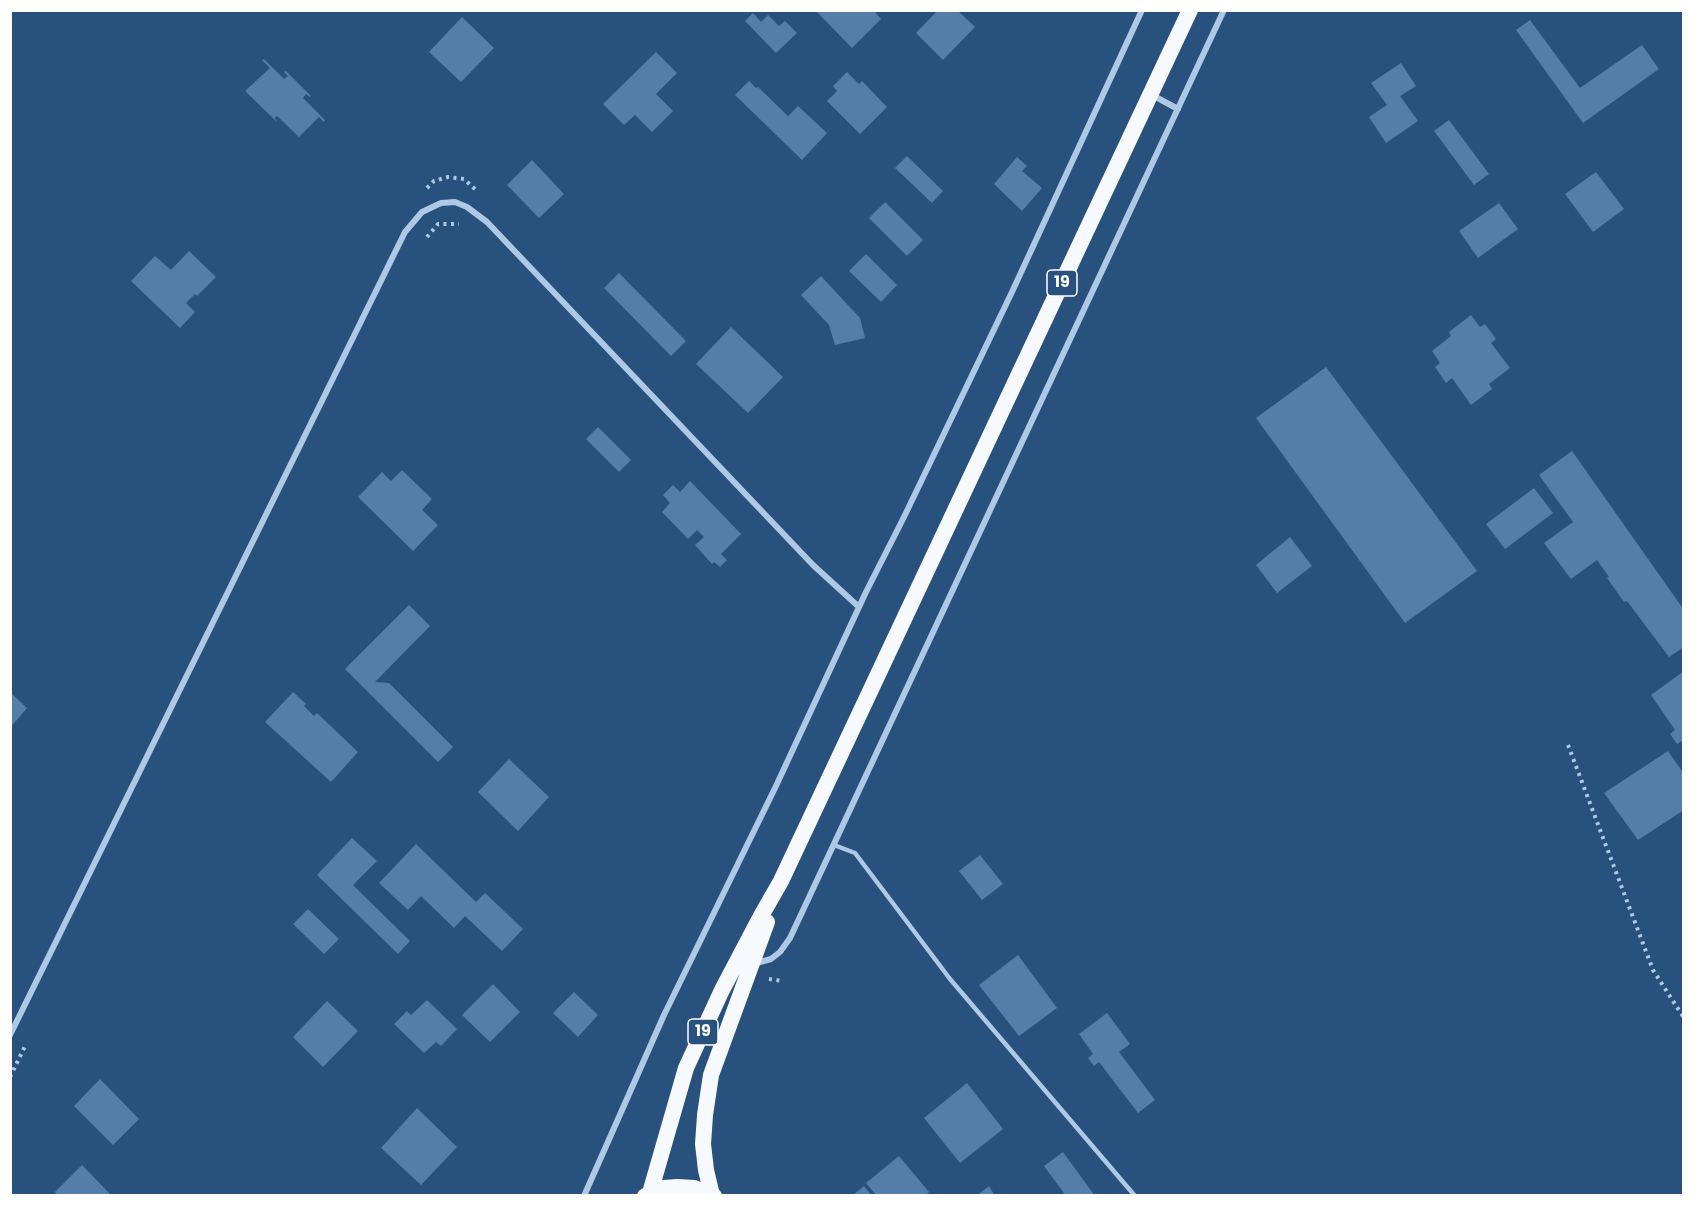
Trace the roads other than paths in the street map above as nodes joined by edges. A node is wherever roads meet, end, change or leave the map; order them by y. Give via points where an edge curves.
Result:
1 (1142, 10) edge
2 (1190, 10) edge
3 (1224, 10) edge
4 (1150, 94) junction
5 (1178, 109) junction
6 (859, 607) junction
7 (834, 845) junction
8 (781, 881) junction
9 (753, 964) junction
10 (10, 1035) edge
11 (649, 1195) edge
12 (713, 1195) edge
13 (584, 1196) edge
14 (1135, 1196) edge

1 - 6 street via 1012,292
2 - 4 highway, 19
3 - 5 street
4 - 5 street
4 - 8 highway, 19
5 - 7 street
6 - 10 street via 813,565 487,222 455,202 441,203 422,213 405,232 394,253
6 - 13 street via 664,1015
7 - 9 street via 790,938 771,959
7 - 14 lane via 855,853 950,979
8 - 9 highway, 19
8 - 11 highway, 19 via 722,990 686,1068
9 - 12 highway, 19 via 711,1075 704,1144
11 - 12 highway, 19 via 678,1187

